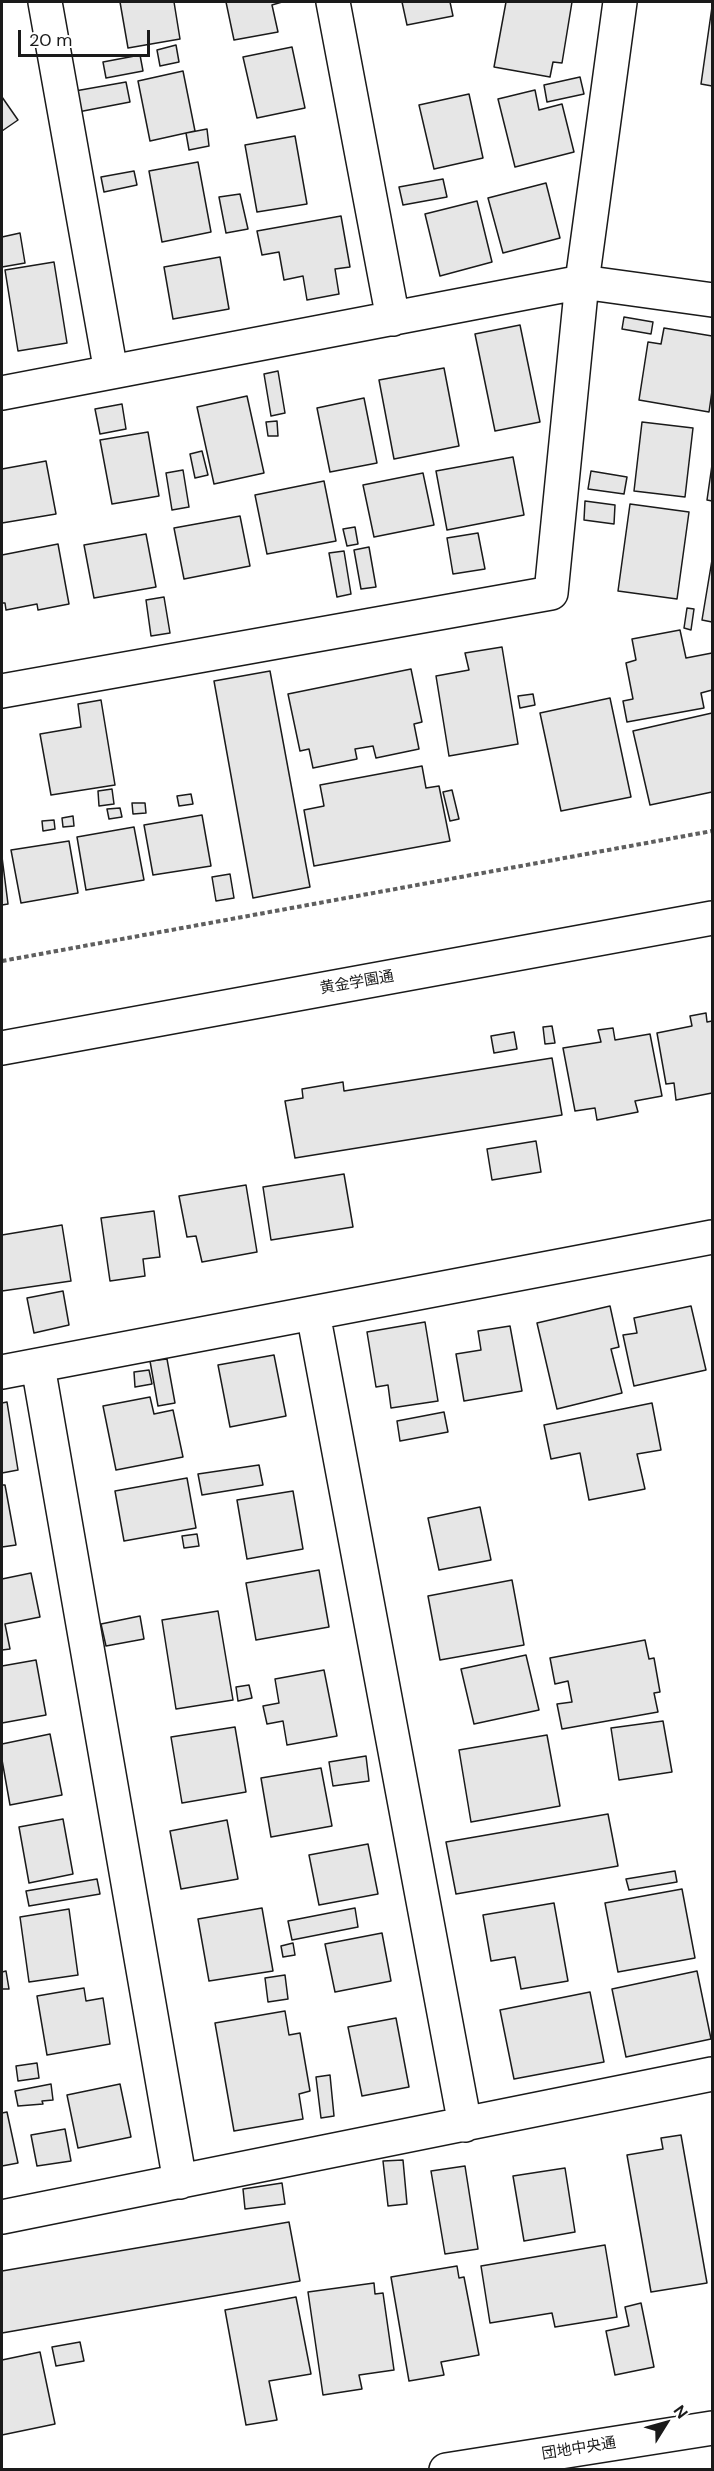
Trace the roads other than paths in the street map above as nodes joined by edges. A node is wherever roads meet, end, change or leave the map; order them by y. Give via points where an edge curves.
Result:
1 (45, 2) edge
2 (333, 2) edge
3 (620, 2) edge
4 (582, 282) junction
5 (712, 300) edge
6 (393, 319) junction
7 (111, 372) junction
8 (2, 393) edge
9 (2, 691) edge
10 (712, 918) edge
11 (2, 1048) edge
12 (712, 1237) edge
13 (313, 1313) junction
14 (38, 1366) junction
15 (2, 1372) edge
16 (712, 2074) edge
17 (465, 2126) junction
18 (180, 2182) junction
19 (2, 2217) edge
20 (712, 2428) edge
21 (554, 2461) edge
22 (446, 2469) edge

1 - 7 street
2 - 6 street
3 - 4 street
4 - 5 street
4 - 6 street
4 - 9 street via 551,593
6 - 7 street
7 - 8 street
10 - 11 street, 黄金学園通
12 - 13 street
13 - 14 street
13 - 17 street
14 - 15 street
14 - 18 street
16 - 17 street
17 - 18 street
18 - 19 street
20 - 21 street, 団地中央通
21 - 22 street, 団地中央通

